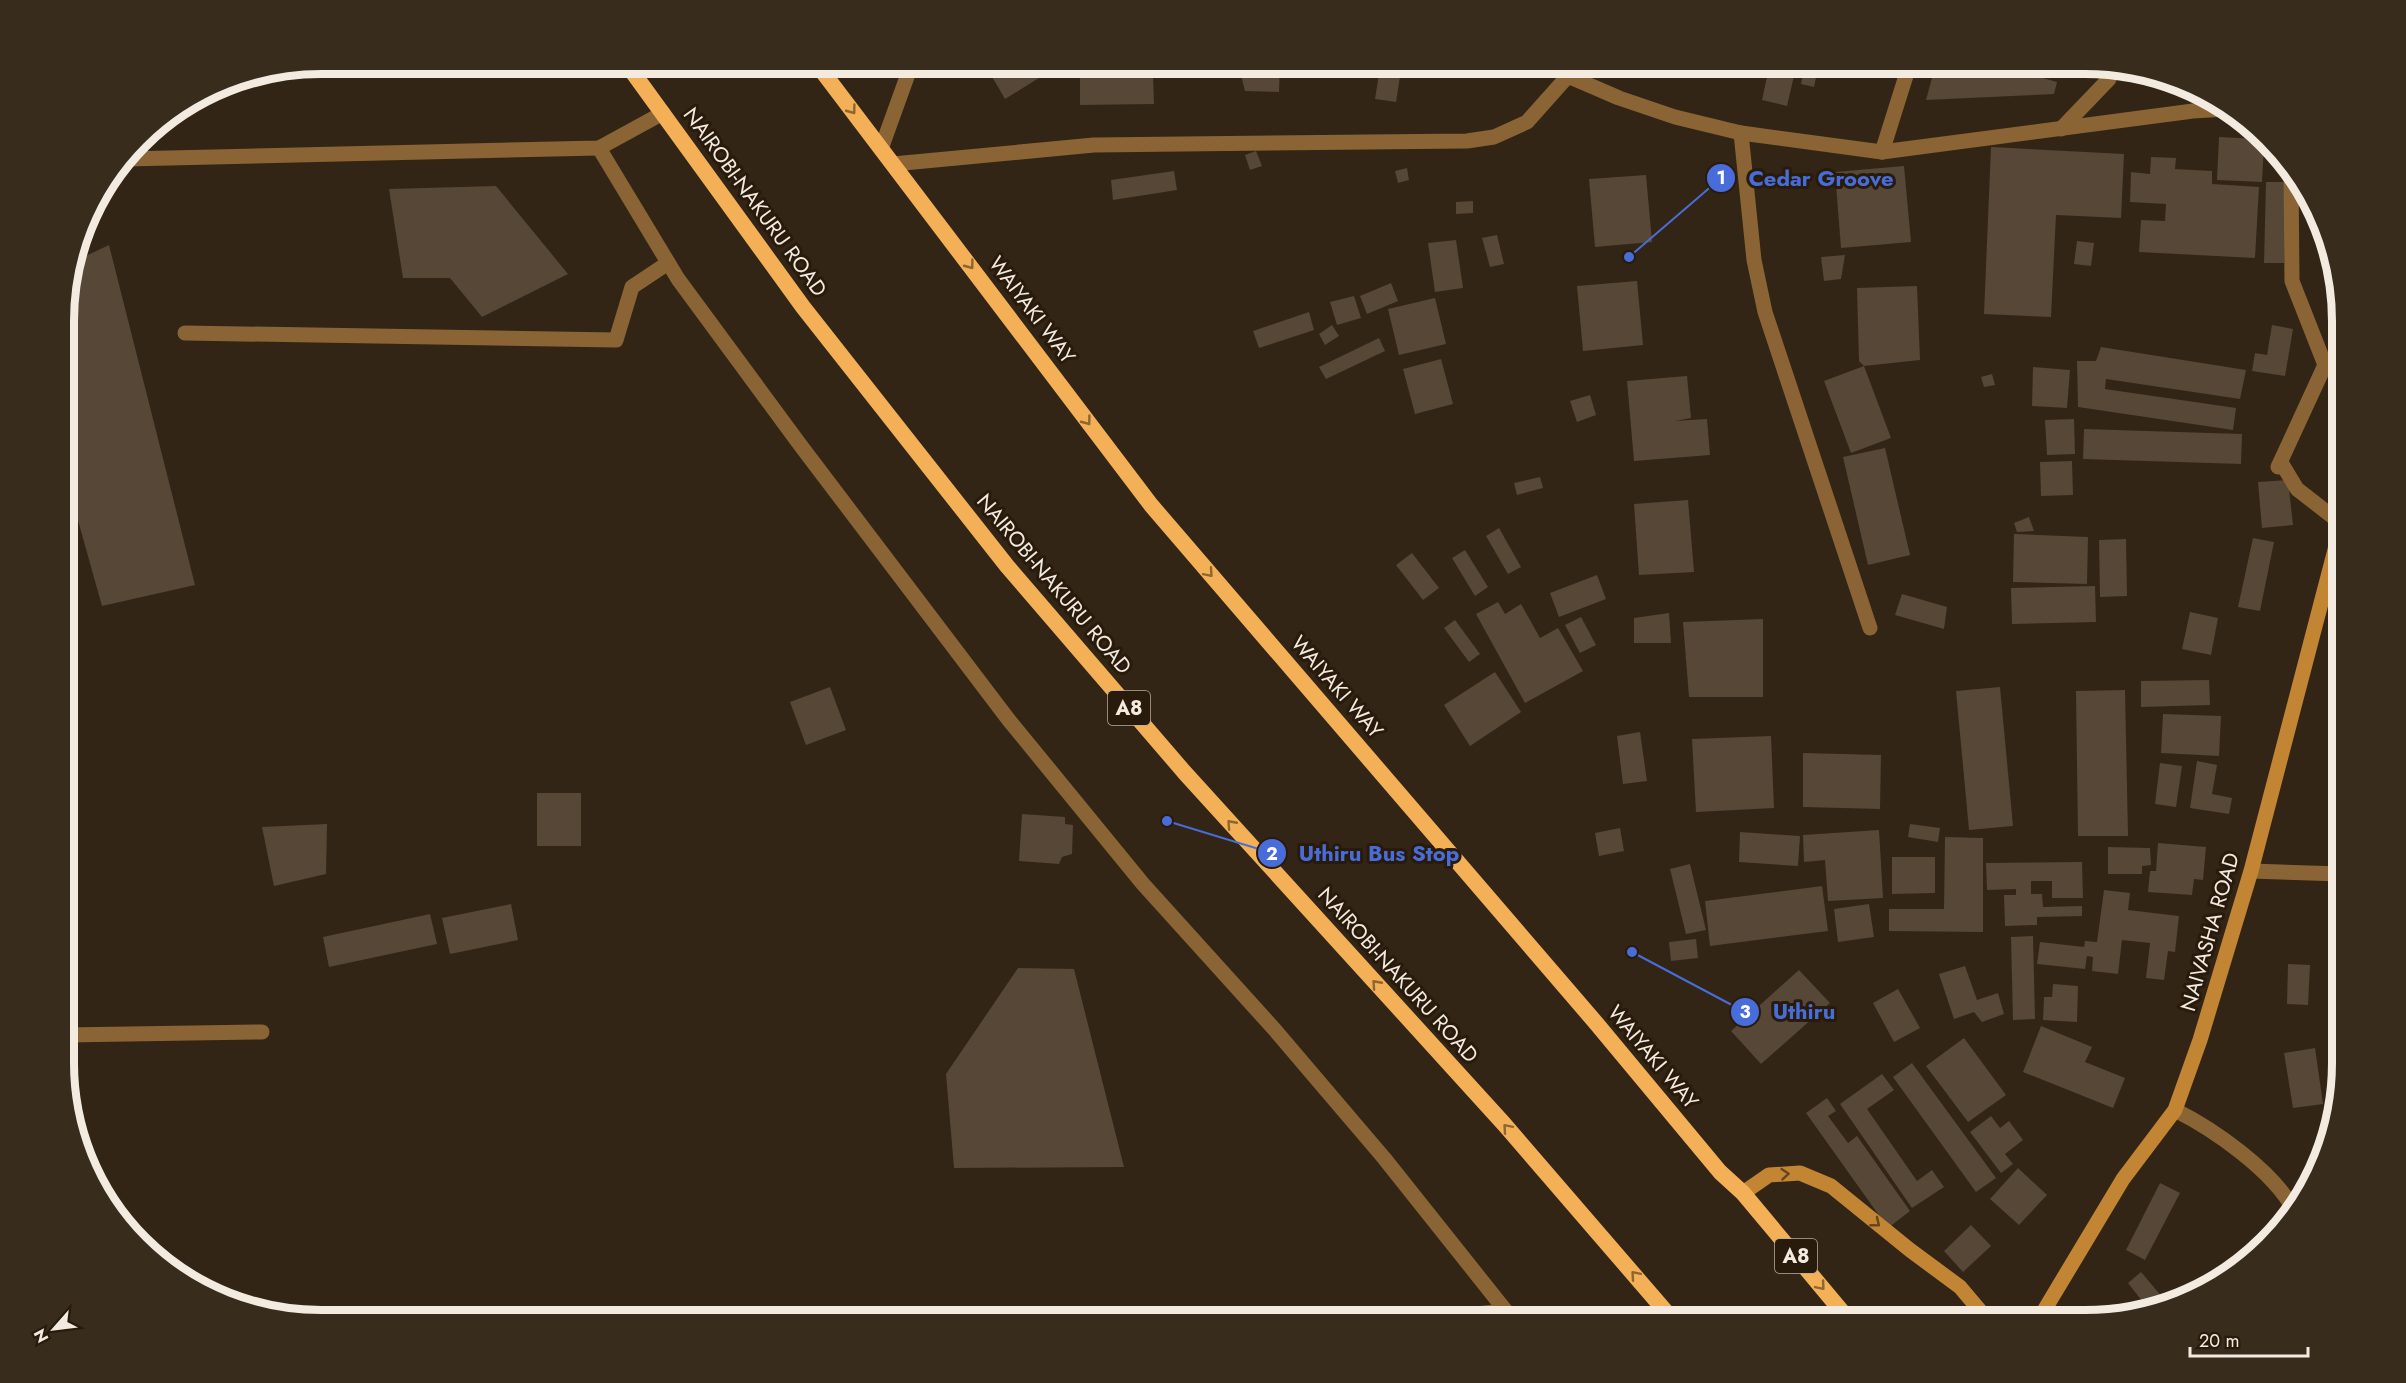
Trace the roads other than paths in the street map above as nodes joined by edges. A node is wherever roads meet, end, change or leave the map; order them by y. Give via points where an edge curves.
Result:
1 (634, 74) edge
2 (824, 74) edge
3 (908, 74) edge
4 (1566, 74) edge
5 (1907, 74) edge
6 (2110, 75) edge
7 (1568, 76) junction
8 (2214, 110) edge
9 (663, 113) junction
10 (2061, 129) junction
11 (1741, 133) junction
12 (599, 148) junction
13 (881, 149) junction
14 (1882, 152) junction
15 (134, 159) edge
16 (893, 164) junction
17 (2291, 183) edge
18 (668, 263) junction
19 (185, 333) dead end
20 (2332, 515) edge
21 (2332, 561) edge
22 (1870, 628) dead end
23 (2251, 871) junction
24 (2332, 873) edge
25 (262, 1032) dead end
26 (74, 1035) edge
27 (2175, 1110) junction
28 (1743, 1193) junction
29 (2290, 1202) edge
30 (1506, 1310) edge
31 (1664, 1310) edge
32 (1841, 1310) edge
33 (1979, 1310) edge
34 (2045, 1310) edge

1 - 9 highway, NAIROBI-NAKURU ROAD / A8
2 -> 13 highway, WAIYAKI WAY / A8
3 - 13 street
4 - 7 street
5 - 14 street
6 - 10 street
7 - 11 street via 1675,117
7 - 16 street via 1527,122 1494,136 1467,141 1094,145
8 - 10 street
9 - 12 street
31 -> 9 highway, NAIROBI-NAKURU ROAD / A8 via 1504,1124 1185,773 1007,566 803,307
10 - 14 street
11 - 14 street
11 - 22 street via 1754,261 1765,312
12 - 15 street
12 - 18 street
13 - 16 highway, WAIYAKI WAY / A8
16 -> 28 highway, WAIYAKI WAY / A8 via 1151,506 1720,1172
17 - 20 street via 2292,281 2325,365 2278,467 2282,464 2297,489
18 - 19 street via 632,287 616,340
18 - 30 street via 1008,719 1143,884 1384,1158
21 - 23 main road, NAIVASHA ROAD
23 - 24 street
23 - 27 main road, NAIVASHA ROAD
25 - 26 street
27 - 29 street via 2200,1122 2255,1165
27 - 34 main road, NAIVASHA ROAD via 2123,1179
28 -> 32 highway, WAIYAKI WAY / A8
28 -> 33 main road via 1769,1175 1800,1173 1831,1186 1960,1287

